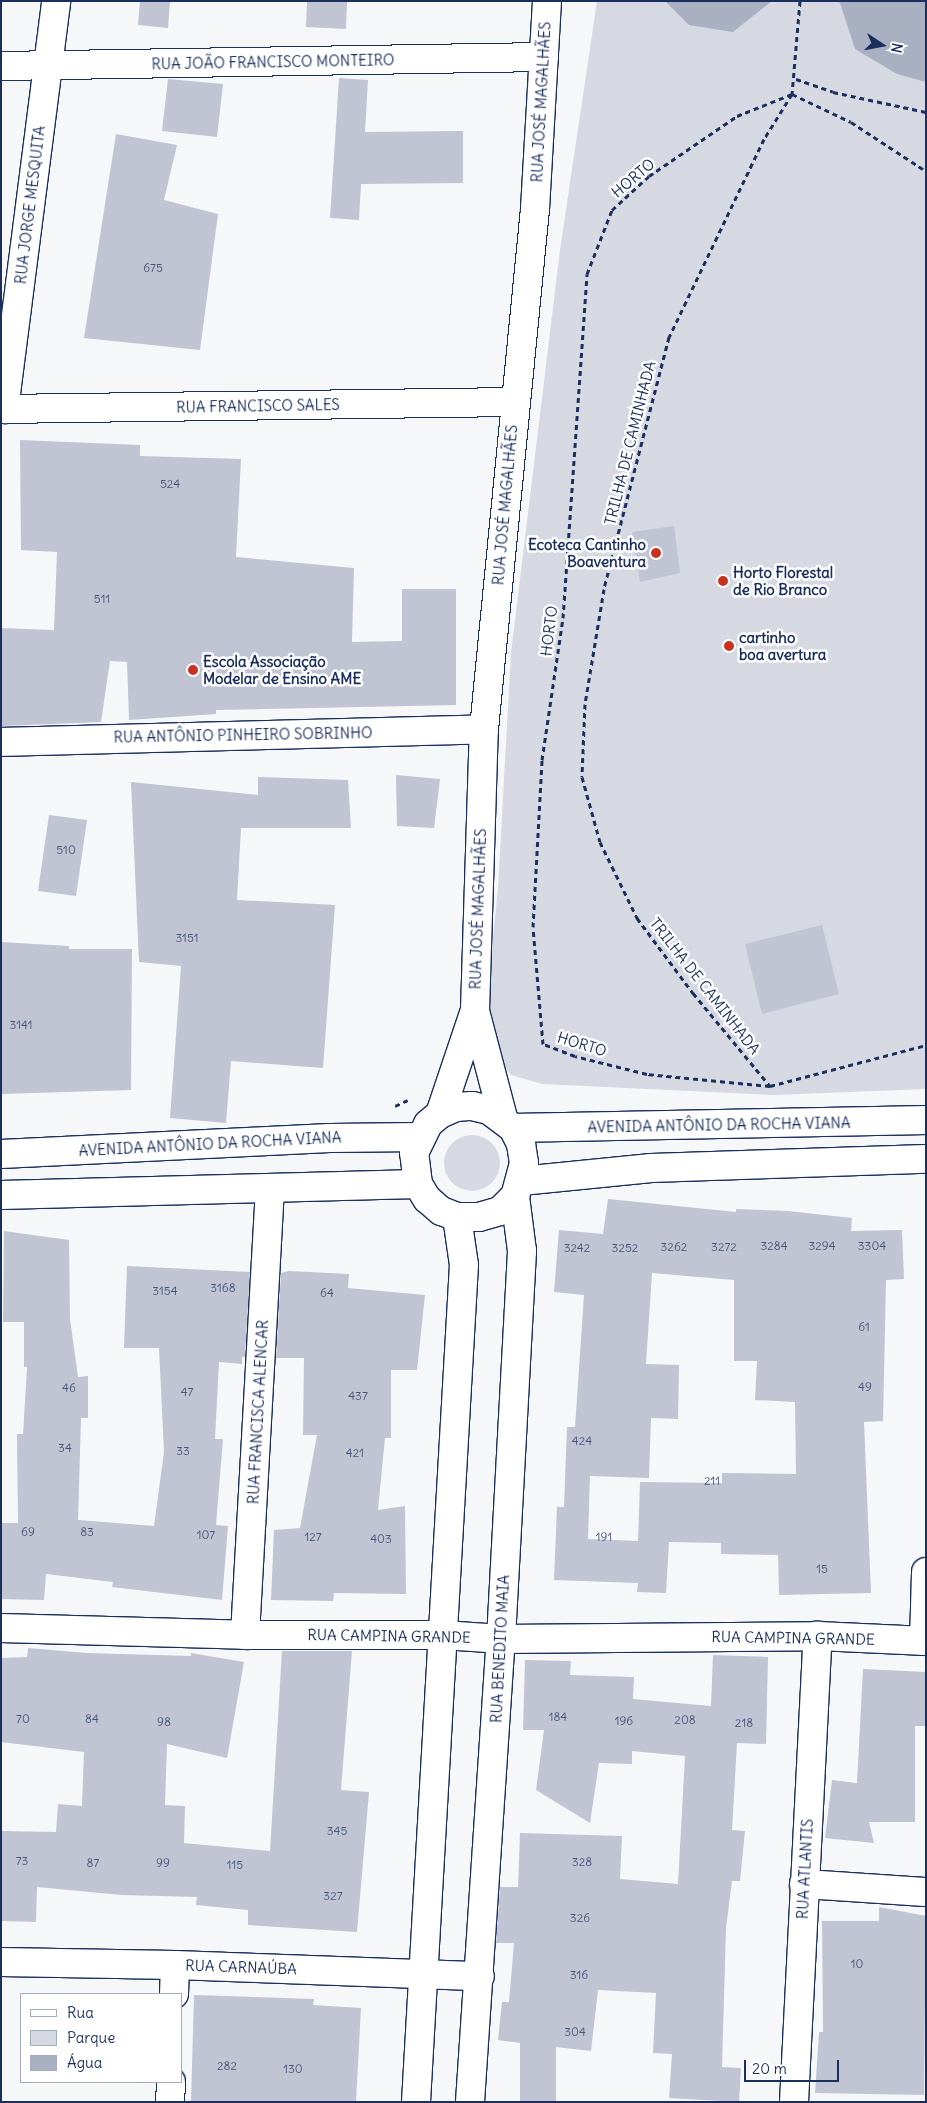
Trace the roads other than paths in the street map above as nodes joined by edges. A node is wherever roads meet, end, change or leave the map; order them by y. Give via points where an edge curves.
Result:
1 (56, 1) edge
2 (547, 1) edge
3 (544, 57) junction
4 (1, 66) edge
5 (48, 66) junction
6 (515, 402) junction
7 (3, 409) edge
8 (484, 729) junction
9 (1, 742) edge
10 (475, 1010) junction
11 (440, 1114) junction
12 (926, 1120) edge
13 (508, 1123) junction
14 (419, 1137) junction
15 (1, 1154) edge
16 (926, 1159) edge
17 (418, 1184) junction
18 (518, 1188) junction
19 (270, 1189) junction
20 (1, 1195) edge
21 (457, 1217) junction
22 (926, 1572) edge
23 (1, 1628) edge
24 (245, 1635) junction
25 (443, 1635) junction
26 (818, 1636) junction
27 (501, 1639) junction
28 (925, 1641) edge
29 (804, 1884) junction
30 (926, 1892) edge
31 (1, 1962) edge
32 (175, 1964) junction
33 (424, 1974) junction
34 (480, 1976) junction
35 (174, 1993) edge
36 (171, 2083) edge
37 (170, 2102) edge
38 (416, 2102) edge
39 (470, 2102) edge
40 (794, 2102) edge

1 - 5 street, RUA JORGE MESQUITA
2 - 3 street, RUA JOSÉ MAGALHÃES
3 - 5 street, RUA JOÃO FRANCISCO MONTEIRO
3 - 6 street, RUA JOSÉ MAGALHÃES via 535,209
4 - 5 street, RUA JOÃO FRANCISCO MONTEIRO
5 - 7 street, RUA JORGE MESQUITA
6 - 7 street, RUA FRANCISCO SALES
6 - 8 street, RUA JOSÉ MAGALHÃES
8 - 9 street, RUA ANTÔNIO PINHEIRO SOBRINHO
8 - 10 street, RUA JOSÉ MAGALHÃES
10 - 11 street, RUA JOSÉ MAGALHÃES
10 - 13 street, RUA JOSÉ MAGALHÃES
11 - 13 street via 456,1107 472,1106
11 - 14 street
12 - 13 street, AVENIDA ANTÔNIO DA ROCHA VIANA
13 - 18 street via 521,1144 524,1163
14 - 15 street, AVENIDA ANTÔNIO DA ROCHA VIANA via 330,1138
14 - 17 street via 413,1169
16 - 18 street via 650,1168
17 - 19 street
17 - 21 street via 441,1211
18 - 21 street via 500,1211 479,1217
18 - 27 street, RUA BENEDITO MAIA via 522,1251
19 - 20 street
19 - 24 street, RUA FRANCISCA ALENCAR
21 - 25 street via 464,1265
22 - 28 street
23 - 24 street, RUA CAMPINA GRANDE
24 - 25 street, RUA CAMPINA GRANDE
25 - 27 street, RUA CAMPINA GRANDE
25 - 33 street
26 - 27 street, RUA CAMPINA GRANDE
26 - 28 street, RUA CAMPINA GRANDE
26 - 29 street, RUA ATLANTIS
27 - 34 street, RUA BENEDITO MAIA
29 - 30 street
29 - 40 street, RUA ATLANTIS
31 - 32 street, RUA CARNAÚBA
32 - 33 street, RUA CARNAÚBA
32 - 35 street
33 - 34 street, RUA CARNAÚBA
33 - 38 street
34 - 39 street, RUA BENEDITO MAIA
36 - 37 street

